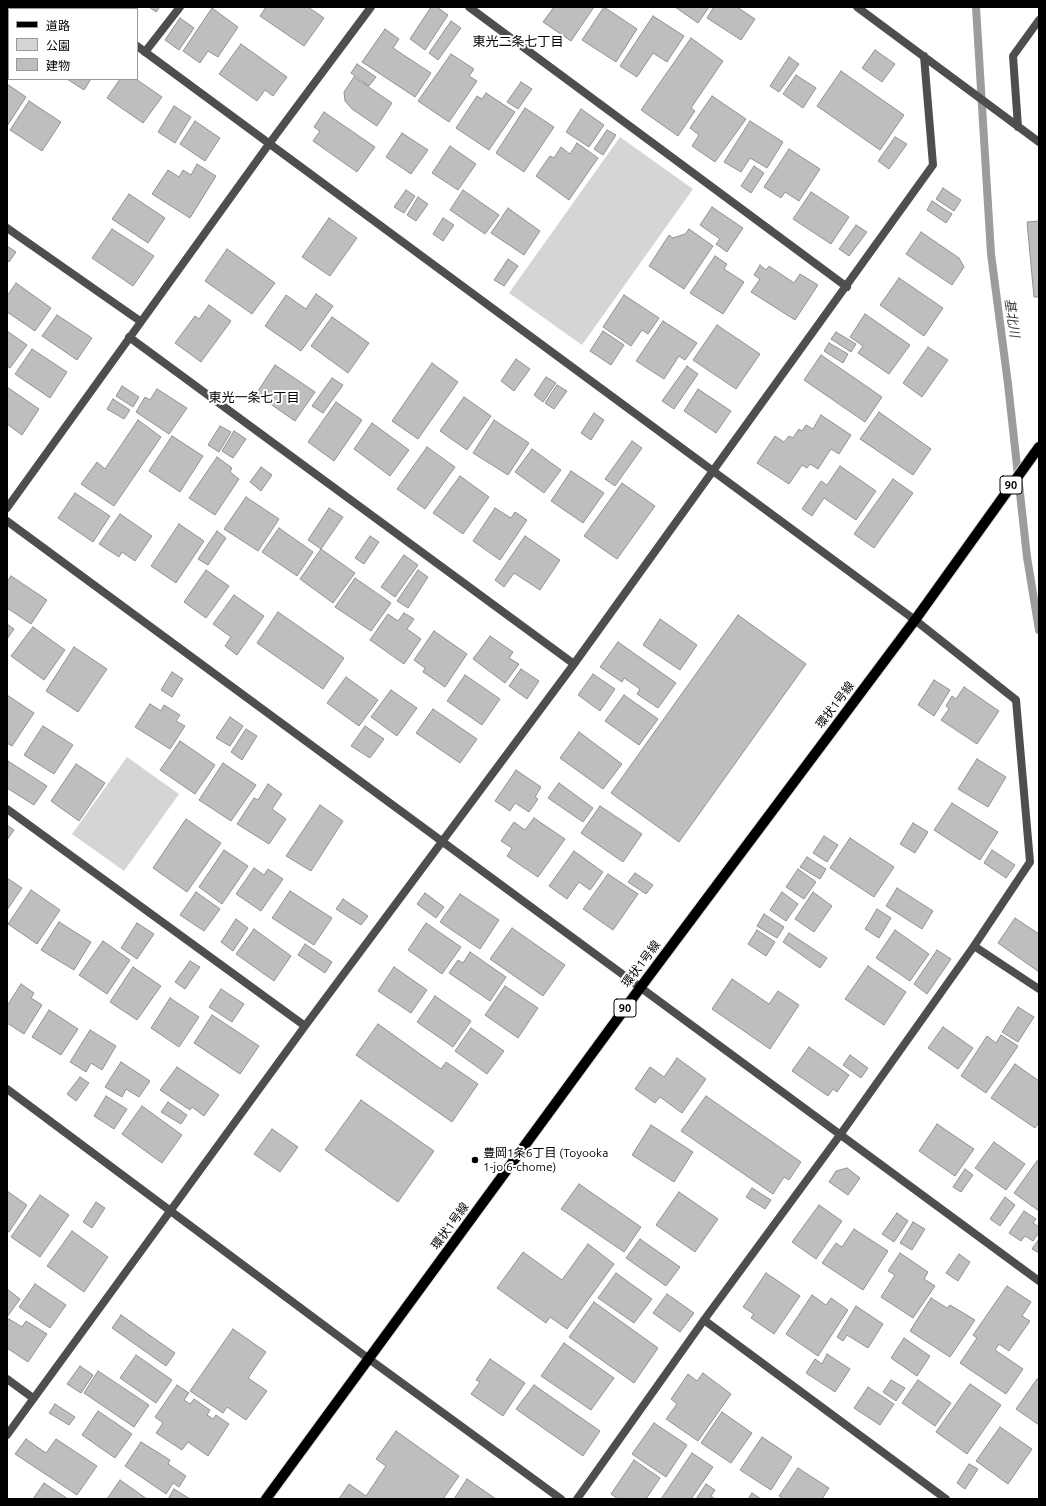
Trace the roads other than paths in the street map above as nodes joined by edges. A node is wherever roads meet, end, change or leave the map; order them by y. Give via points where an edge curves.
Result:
1 (180, 7) edge
2 (371, 7) edge
3 (469, 7) edge
4 (856, 7) edge
5 (1039, 20) edge
6 (138, 47) edge
7 (145, 52) junction
8 (924, 56) junction
9 (1018, 127) junction
10 (1039, 142) edge
11 (269, 144) junction
12 (7, 228) edge
13 (848, 287) junction
14 (140, 322) junction
15 (129, 337) junction
16 (1038, 448) edge
17 (714, 472) junction
18 (7, 508) edge
19 (7, 521) edge
20 (915, 620) junction
21 (574, 664) junction
22 (7, 809) edge
23 (443, 842) junction
24 (974, 946) junction
25 (640, 988) junction
26 (1039, 989) edge
27 (305, 1026) junction
28 (7, 1089) edge
29 (840, 1135) junction
30 (170, 1210) junction
31 (1039, 1281) edge
32 (704, 1320) junction
33 (369, 1359) junction
34 (7, 1379) edge
35 (33, 1398) junction
36 (7, 1434) edge
37 (266, 1499) edge
38 (561, 1499) edge
39 (577, 1499) edge
40 (946, 1499) edge

1 - 7 street
2 - 11 street
3 - 13 street
4 - 8 street
5 - 9 street via 1013,56
6 - 7 street
7 - 11 street
8 - 9 street
8 - 13 street via 933,165
9 - 10 street
11 - 14 street
11 - 17 street
12 - 14 street
13 - 17 street
14 - 15 street
15 - 18 street
15 - 21 street
16 - 20 main road, 環状1号線 / 90
17 - 20 street
17 - 21 street
19 - 23 street
20 - 24 street via 1016,700 1030,862
20 - 25 main road, 環状1号線 / 90
21 - 23 street
22 - 27 street
23 - 25 street
23 - 27 street
24 - 26 street
24 - 29 street
25 - 29 street
25 - 33 main road, 環状1号線 / 90
27 - 30 street
28 - 30 street
29 - 31 street
29 - 32 street
30 - 33 street
30 - 35 street
32 - 39 street
32 - 40 street
33 - 37 main road, 環状1号線 / 90
33 - 38 street
34 - 35 street
35 - 36 street

